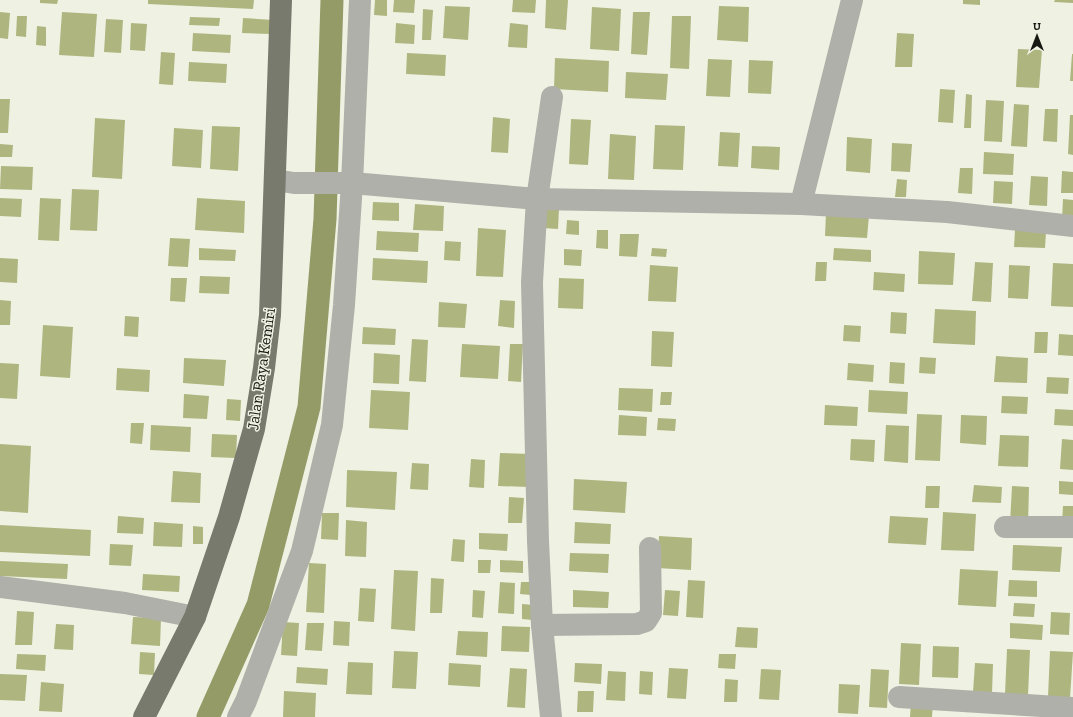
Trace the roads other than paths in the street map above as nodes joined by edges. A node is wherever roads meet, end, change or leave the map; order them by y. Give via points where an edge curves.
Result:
1 (281, 0) edge
2 (360, 0) edge
3 (852, 0) edge
4 (552, 97) dead end
5 (284, 182) junction
6 (347, 184) junction
7 (537, 199) junction
8 (801, 204) junction
9 (1073, 226) edge
10 (1005, 527) dead end
11 (1073, 527) edge
12 (650, 548) dead end
13 (0, 587) edge
14 (194, 617) junction
15 (542, 625) junction
16 (899, 697) dead end
17 (1073, 708) edge
18 (144, 717) edge
19 (238, 717) edge
20 (551, 717) edge

1 - 5 main road, Jalan Raya Kemiri
2 - 6 street
3 - 8 street
4 - 7 street
5 - 6 street
5 - 14 main road, Jalan Raya Kemiri via 264,368 254,429 229,517
6 - 7 street
6 - 19 street via 344,305 332,425 302,552
7 - 8 street
7 - 15 street via 532,282
8 - 9 street via 947,212
10 - 11 street
12 - 15 street via 651,613 646,621 638,624
13 - 14 street via 125,603
14 - 18 main road, Jalan Raya Kemiri
15 - 20 street
16 - 17 street

